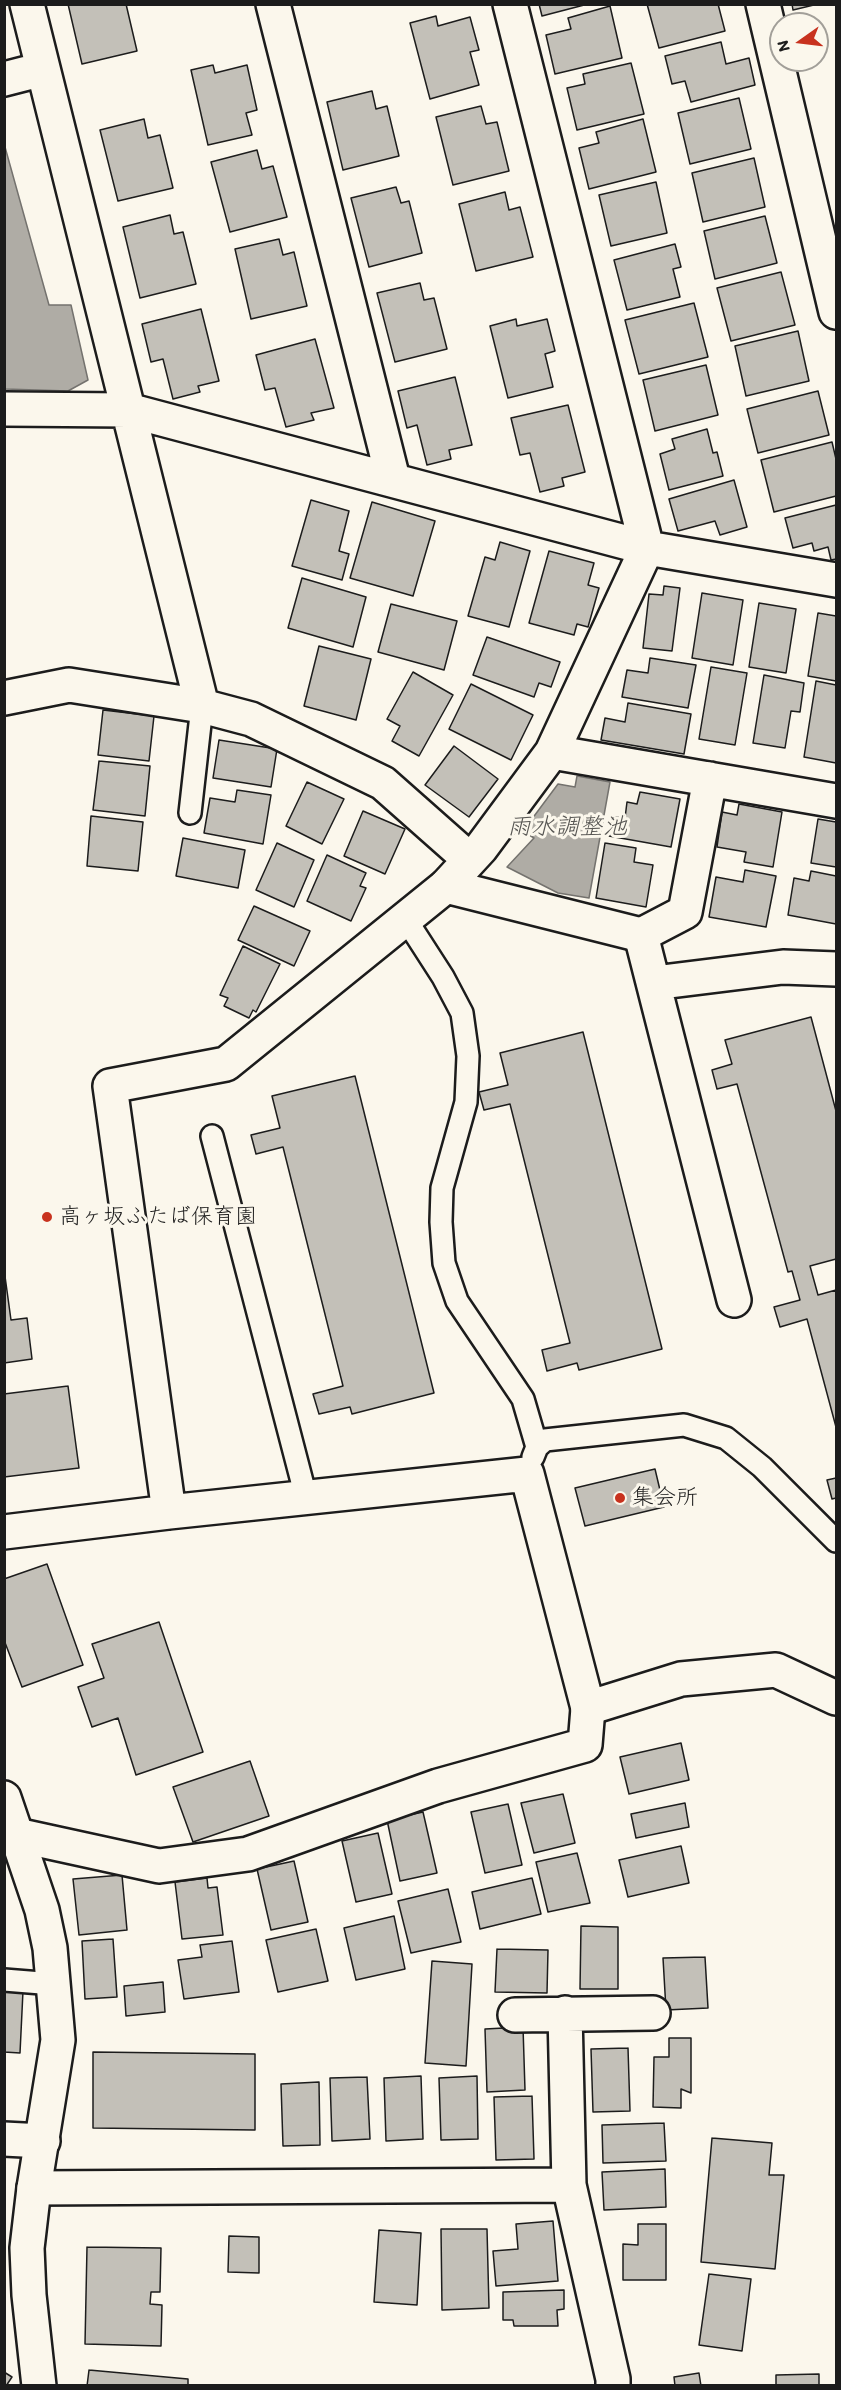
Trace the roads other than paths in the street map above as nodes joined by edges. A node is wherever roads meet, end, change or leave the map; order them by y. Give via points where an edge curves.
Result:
1 (27, 4) edge
2 (273, 4) edge
3 (510, 4) edge
4 (764, 4) edge
5 (43, 69) junction
6 (4, 79) edge
7 (837, 312) edge
8 (4, 409) edge
9 (128, 410) junction
10 (393, 479) junction
11 (647, 548) junction
12 (837, 580) edge
13 (4, 698) edge
14 (202, 706) junction
15 (552, 752) junction
16 (710, 779) junction
17 (837, 801) edge
18 (190, 813) dead end
19 (470, 860) junction
20 (446, 886) junction
21 (405, 918) junction
22 (641, 935) junction
23 (837, 969) edge
24 (654, 983) junction
25 (212, 1136) dead end
26 (734, 1300) dead end
27 (532, 1461) junction
28 (306, 1497) junction
29 (169, 1512) junction
30 (4, 1532) edge
31 (837, 1541) edge
32 (837, 1698) edge
33 (588, 1708) junction
34 (4, 1798) edge
35 (17, 1835) junction
36 (4, 1980) edge
37 (54, 1984) junction
38 (565, 2013) junction
39 (653, 2013) dead end
40 (515, 2014) dead end
41 (4, 2139) edge
42 (43, 2141) junction
43 (569, 2185) junction
44 (34, 2188) junction
45 (39, 2385) edge
46 (613, 2385) edge

1 - 5 street
2 - 10 street
3 - 11 street
4 - 7 street
5 - 6 street
5 - 9 street
8 - 9 street
9 - 10 street
9 - 14 street
10 - 11 street
11 - 12 street
11 - 15 street
13 - 14 street via 69,685
14 - 18 lane
14 - 19 street via 251,719 383,783
15 - 16 street
15 - 19 street
16 - 17 street
16 - 22 street via 685,912
19 - 20 street
20 - 21 street
20 - 22 street
21 - 27 lane via 462,1013 468,1056 466,1102 442,1188 444,1263 458,1301 523,1399
21 - 29 street via 226,1064 110,1086
22 - 24 street
23 - 24 street via 783,967
24 - 26 street
25 - 28 lane
27 - 28 street
27 - 31 lane via 546,1440 684,1425 726,1438 762,1467
27 - 33 street
28 - 29 street
29 - 30 street
32 - 33 street via 776,1670 681,1679
33 - 35 street via 585,1745 438,1786 248,1854 159,1866
34 - 35 street
35 - 37 street via 42,1910
36 - 37 lane
37 - 42 street via 58,2040
38 - 39 street
38 - 40 street
38 - 43 street
41 - 42 street
42 - 44 street
43 - 44 street
43 - 46 street
44 - 45 street via 27,2248

